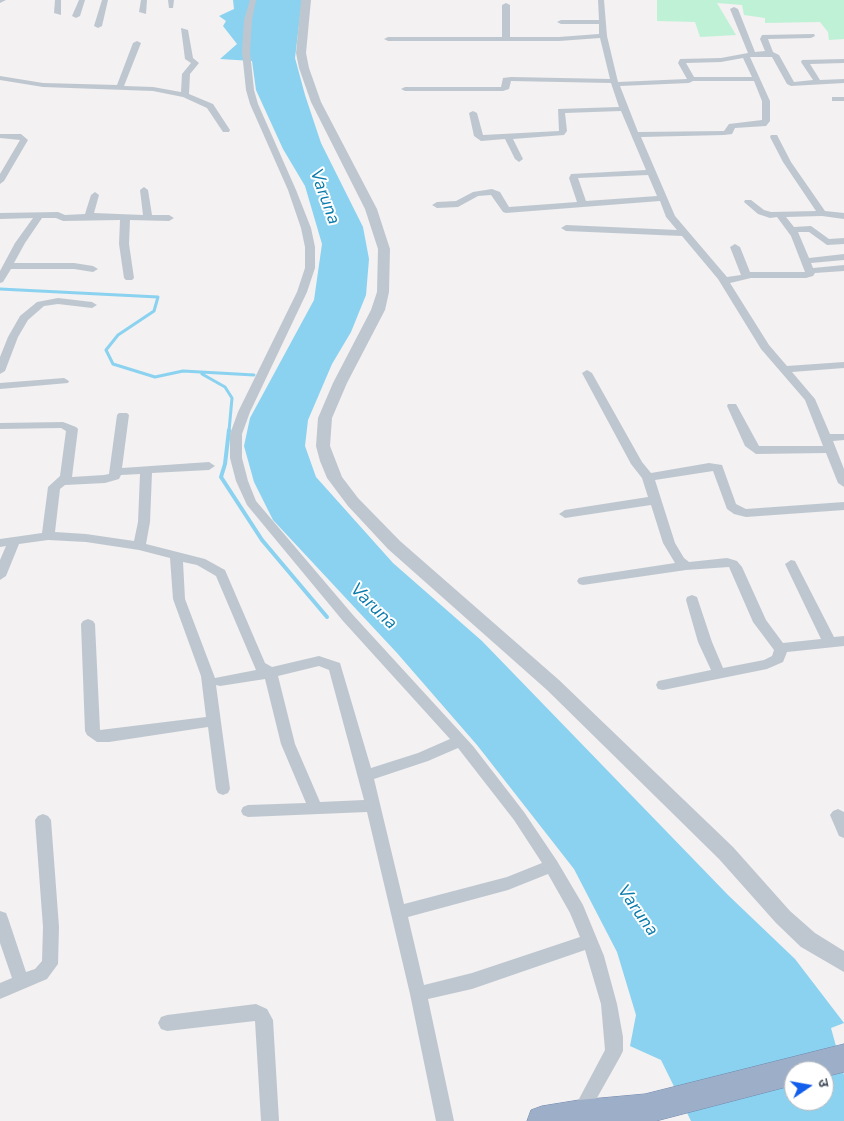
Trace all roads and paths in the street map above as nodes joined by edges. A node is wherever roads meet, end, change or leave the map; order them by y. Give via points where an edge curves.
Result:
1 (58, 0) edge
2 (82, 0) edge
3 (105, 0) edge
4 (144, 0) edge
5 (252, 0) edge
6 (306, 0) edge
7 (601, 0) edge
8 (506, 5) dead end
9 (734, 9) dead end
10 (143, 12) dead end
11 (58, 13) dead end
12 (76, 16) dead end
13 (601, 22) junction
14 (98, 26) dead end
15 (184, 30) dead end
16 (603, 36) junction
17 (811, 36) dead end
18 (506, 38) junction
19 (559, 39) junction
20 (388, 40) dead end
21 (137, 43) dead end
22 (770, 53) junction
23 (748, 54) junction
24 (844, 61) edge
25 (0, 78) edge
26 (757, 78) junction
27 (690, 79) junction
28 (844, 81) edge
29 (614, 82) junction
30 (818, 83) junction
31 (119, 89) junction
32 (405, 89) dead end
33 (185, 95) junction
34 (623, 109) junction
35 (473, 113) dead end
36 (226, 130) dead end
37 (507, 135) junction
38 (637, 135) junction
39 (0, 136) edge
40 (774, 137) dead end
41 (519, 159) dead end
42 (652, 172) junction
43 (0, 181) edge
44 (144, 190) dead end
45 (95, 196) dead end
46 (663, 198) junction
47 (748, 202) dead end
48 (582, 204) junction
49 (437, 205) dead end
50 (822, 213) junction
51 (40, 215) junction
52 (780, 215) junction
53 (0, 216) edge
54 (89, 216) junction
55 (844, 216) edge
56 (125, 218) junction
57 (148, 218) junction
58 (168, 218) dead end
59 (566, 228) dead end
60 (792, 230) junction
61 (685, 233) junction
62 (844, 241) edge
63 (736, 247) dead end
64 (844, 257) edge
65 (805, 261) junction
66 (8, 266) junction
67 (844, 268) edge
68 (93, 269) dead end
69 (810, 271) junction
70 (747, 275) junction
71 (128, 278) dead end
72 (0, 280) edge
73 (723, 281) junction
74 (92, 305) dead end
75 (844, 365) edge
76 (784, 369) junction
77 (0, 371) edge
78 (587, 373) dead end
79 (64, 381) dead end
80 (0, 386) edge
81 (732, 406) dead end
82 (124, 415) dead end
83 (0, 426) edge
84 (844, 437) edge
85 (828, 443) junction
86 (209, 466) dead end
87 (146, 470) junction
88 (116, 472) junction
89 (648, 477) junction
90 (65, 481) junction
91 (844, 483) edge
92 (656, 500) junction
93 (844, 506) edge
94 (565, 514) dead end
95 (48, 536) junction
96 (14, 541) junction
97 (0, 543) edge
98 (139, 546) junction
99 (176, 555) junction
100 (791, 564) dead end
101 (686, 566) junction
102 (0, 576) edge
103 (582, 580) dead end
104 (692, 600) dead end
105 (88, 624) dead end
106 (844, 641) edge
107 (830, 643) junction
108 (781, 648) junction
109 (270, 673) junction
110 (719, 674) junction
111 (220, 681) dead end
112 (663, 686) dead end
113 (213, 721) junction
114 (460, 741) junction
115 (366, 776) junction
116 (223, 788) dead end
117 (373, 806) junction
118 (316, 809) junction
119 (248, 811) dead end
120 (838, 815) dead end
121 (43, 820) dead end
122 (844, 832) edge
123 (552, 866) junction
124 (399, 912) junction
125 (0, 918) edge
126 (590, 941) junction
127 (844, 962) edge
128 (21, 982) junction
129 (0, 991) edge
130 (418, 994) junction
131 (168, 1023) dead end
132 (844, 1058) edge
133 (579, 1115) junction
134 (647, 1115) edge
135 (270, 1121) edge
136 (445, 1121) edge
137 (542, 1121) edge

1 - 11 street
2 - 12 street
3 - 14 street
4 - 10 street
5 - 114 street via 246,52 250,90 306,228 310,268 236,434 236,458 242,481 251,502 348,618
6 - 127 street via 301,53 304,68 316,102 371,209 384,249 383,292 378,310 325,418 323,446 335,478 394,545 582,712 726,853 782,917 808,940
7 - 13 street
8 - 18 street
9 - 23 street
13 - 16 street
13 - 19 street via 562,19
15 - 33 street via 189,59 194,63 186,74
16 - 19 street
16 - 29 street
17 - 22 street via 765,37
18 - 19 street
18 - 20 street
21 - 31 street
22 - 23 street
22 - 30 street via 788,83
23 - 26 street
23 - 27 street via 721,60 683,61
24 - 30 street via 805,62
25 - 31 street via 43,85
26 - 27 street
26 - 38 street via 766,101 766,121 763,124 732,126 727,133
27 - 29 street
28 - 30 street
29 - 32 street via 507,79 503,89
29 - 34 street
31 - 33 street via 153,89
33 - 36 street via 210,106
34 - 37 street via 561,111 562,132
34 - 38 street
35 - 37 street via 479,137
37 - 41 street
38 - 42 street
39 - 43 street via 24,137
40 - 50 street
42 - 46 street
42 - 48 street via 574,176
44 - 57 street
45 - 54 street
46 - 48 street
46 - 61 street via 671,217
47 - 52 street via 765,214
48 - 49 street via 506,210 497,194 492,192 476,194 458,204
50 - 52 street
50 - 55 street
51 - 53 street
51 - 54 street via 58,214 64,218
51 - 66 street
52 - 60 street
54 - 56 street
56 - 57 street
56 - 71 street
57 - 58 street
59 - 61 street
60 - 62 street via 811,229 827,242
60 - 65 street
61 - 73 street
63 - 70 street
64 - 65 street
65 - 69 street
66 - 68 street
66 - 72 street
67 - 69 street
69 - 70 street via 806,275
70 - 73 street via 746,278
73 - 76 street via 765,348
74 - 77 street via 58,301 41,304 24,318 12,337
75 - 76 street
76 - 85 street via 810,399
78 - 89 street via 637,464
79 - 80 street
81 - 85 street via 756,450
82 - 88 street
83 - 90 street via 63,425 72,429
84 - 85 street
85 - 91 street
86 - 87 street
87 - 88 street
87 - 98 street via 144,522
88 - 90 street via 113,477 105,479
89 - 92 street
89 - 93 street via 718,468 731,506 746,513
90 - 95 street via 54,487
92 - 94 street
92 - 101 street via 669,543
95 - 96 street
95 - 98 street
96 - 97 street
96 - 102 street
98 - 99 street
99 - 109 street via 201,562 221,573 260,666
99 - 113 street via 179,599 208,676
100 - 107 street
101 - 103 street
101 - 108 street via 733,564 760,622
104 - 110 street
105 - 113 street via 92,731 97,736
106 - 107 street
107 - 108 street
108 - 110 street via 775,661
109 - 111 street
109 - 115 street via 319,661 335,667
109 - 118 street via 288,744
110 - 112 street
113 - 116 street
114 - 115 street
114 - 123 street via 519,816
115 - 117 street
117 - 118 street
117 - 124 street
118 - 119 street
120 - 122 street
121 - 128 street via 51,927 50,964 40,974
123 - 124 street via 508,883
123 - 126 street
124 - 130 street
125 - 128 street
126 - 130 street via 472,980
126 - 133 street via 610,1004 614,1051
128 - 129 street
130 - 136 street
131 - 135 street via 256,1012 261,1015 264,1020
132 - 134 highway
133 - 134 highway
133 - 137 highway

